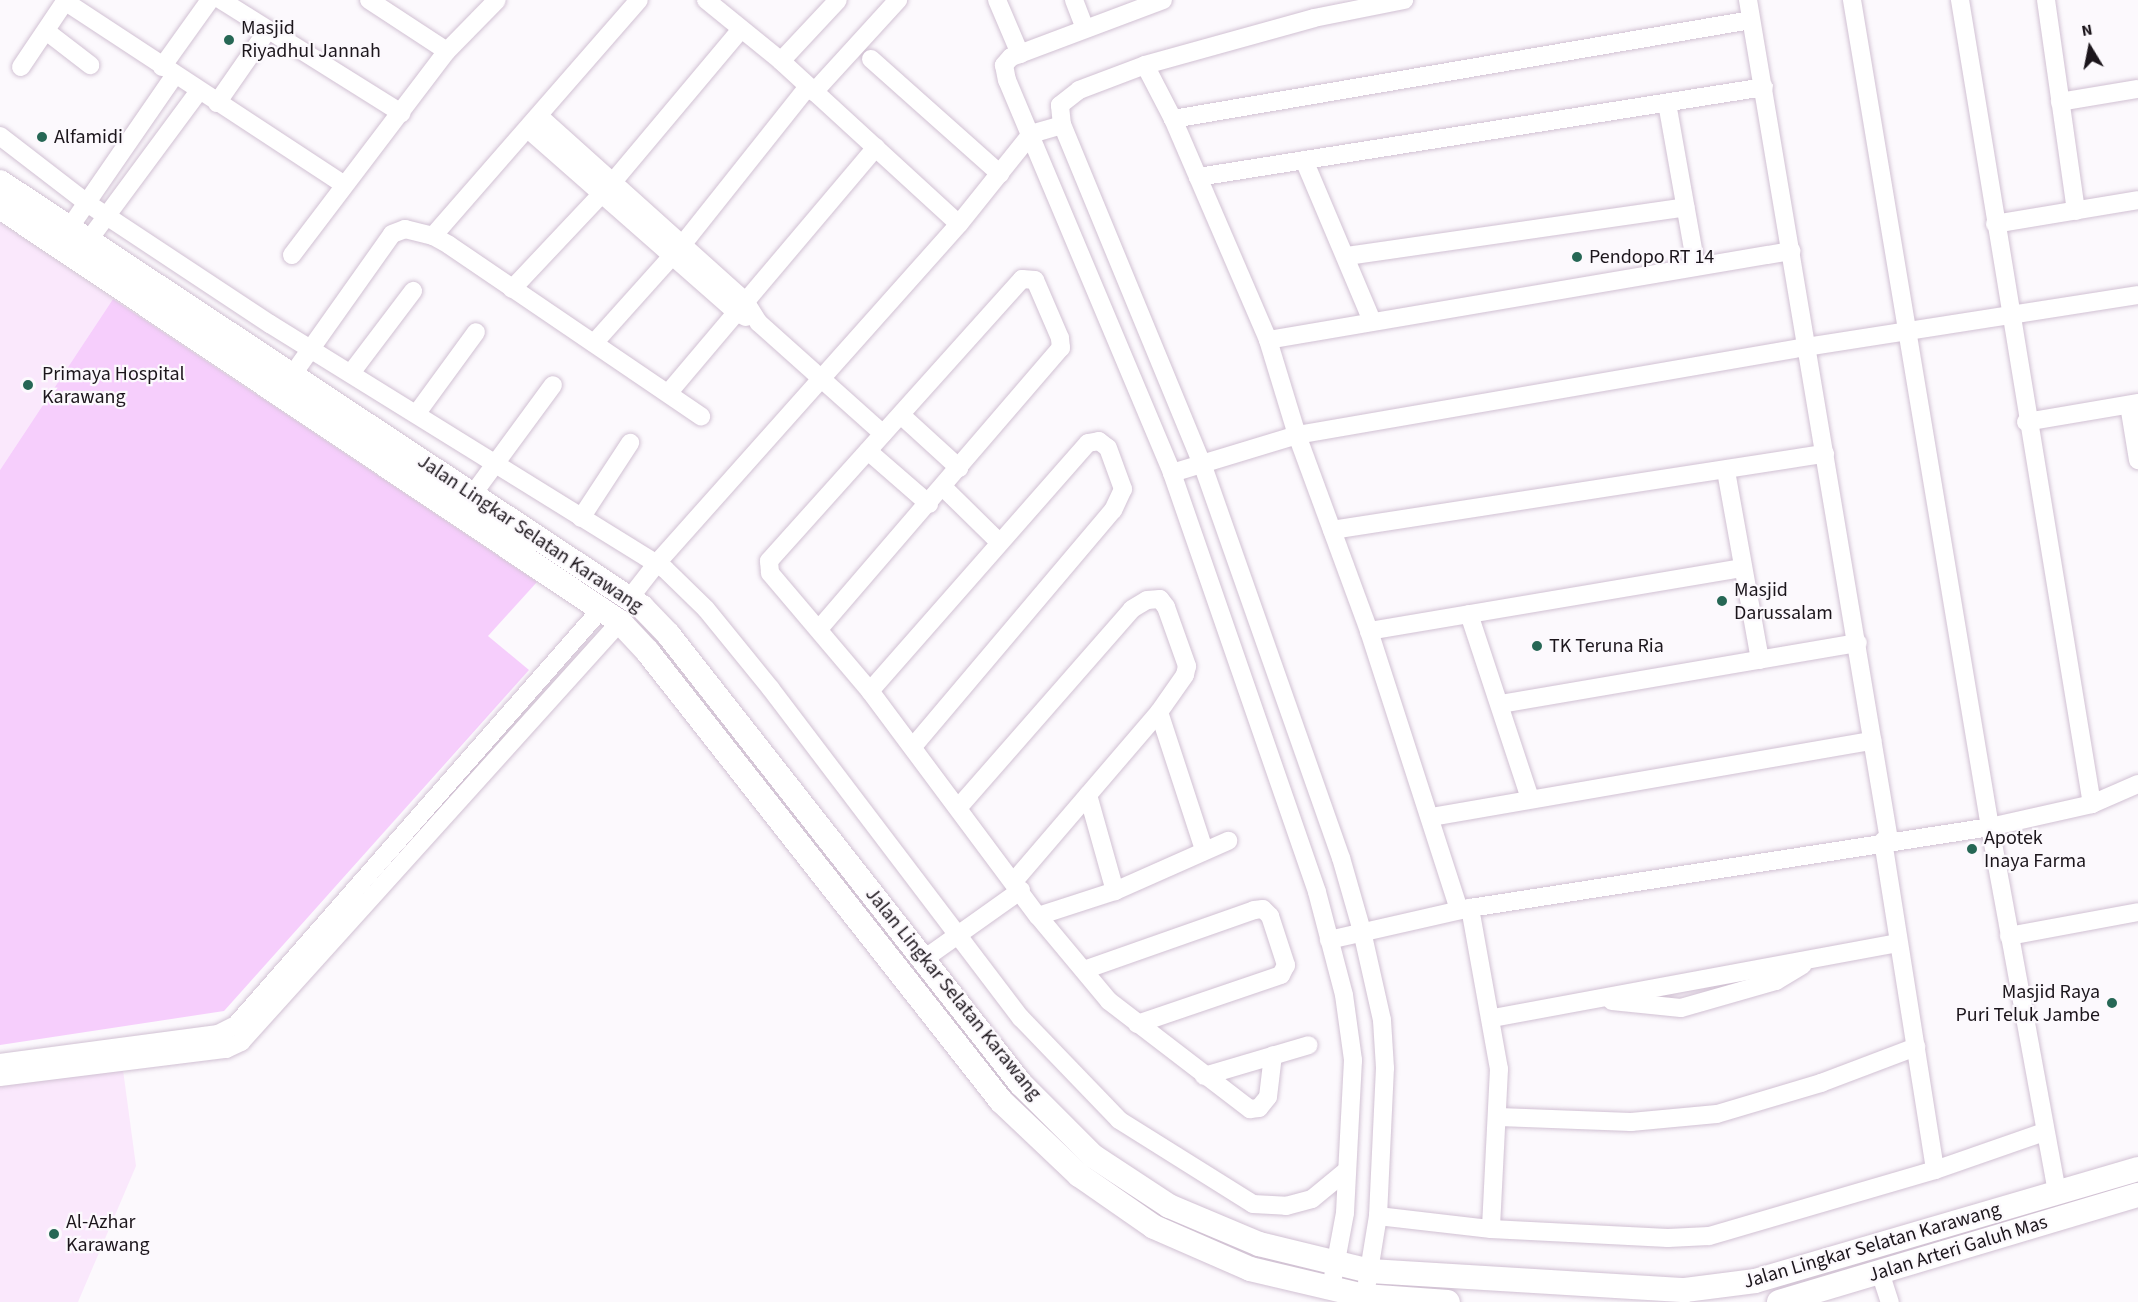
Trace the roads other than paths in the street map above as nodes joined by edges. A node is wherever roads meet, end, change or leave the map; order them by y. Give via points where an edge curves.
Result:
1 (210, 0) edge
2 (221, 0) edge
3 (369, 0) edge
4 (497, 0) edge
5 (639, 0) edge
6 (706, 0) edge
7 (838, 0) edge
8 (898, 0) edge
9 (997, 0) edge
10 (1074, 0) edge
11 (1404, 0) edge
12 (1748, 0) edge
13 (1852, 0) edge
14 (1960, 0) edge
15 (2046, 0) edge
16 (66, 1) edge
17 (1153, 2) edge
18 (243, 6) edge
19 (727, 6) edge
20 (1751, 20) junction
21 (1085, 28) junction
22 (741, 29) junction
23 (46, 31) junction
24 (267, 31) junction
25 (447, 51) junction
26 (1020, 54) junction
27 (871, 59) dead end
28 (781, 61) junction
29 (90, 65) dead end
30 (1144, 65) junction
31 (21, 67) dead end
32 (169, 71) junction
33 (1764, 87) junction
34 (2138, 89) edge
35 (811, 90) junction
36 (199, 91) junction
37 (2060, 102) junction
38 (217, 103) junction
39 (1667, 103) junction
40 (401, 113) junction
41 (1173, 119) junction
42 (144, 123) junction
43 (534, 123) junction
44 (1062, 125) junction
45 (1031, 134) junction
46 (0, 136) edge
47 (165, 138) junction
48 (876, 147) junction
49 (1304, 160) junction
50 (1000, 174) junction
51 (1198, 177) junction
52 (0, 182) edge
53 (343, 184) junction
54 (607, 189) junction
55 (2138, 200) edge
56 (87, 203) junction
57 (0, 207) edge
58 (1685, 207) junction
59 (2076, 211) junction
60 (106, 216) junction
61 (959, 224) junction
62 (1995, 224) junction
63 (79, 234) junction
64 (433, 236) junction
65 (677, 251) junction
66 (1791, 251) junction
67 (292, 255) dead end
68 (1347, 256) junction
69 (1696, 265) junction
70 (512, 289) junction
71 (413, 291) dead end
72 (2138, 295) edge
73 (740, 306) junction
74 (2010, 317) junction
75 (1372, 321) junction
76 (476, 332) dead end
77 (1908, 333) junction
78 (1268, 340) junction
79 (594, 343) junction
80 (1806, 347) junction
81 (311, 349) junction
82 (351, 373) junction
83 (293, 374) junction
84 (820, 378) junction
85 (553, 385) dead end
86 (670, 392) junction
87 (2134, 404) edge
88 (417, 413) junction
89 (901, 415) junction
90 (701, 416) dead end
91 (2026, 422) junction
92 (883, 435) junction
93 (1297, 435) junction
94 (630, 443) dead end
95 (868, 452) junction
96 (1825, 454) junction
97 (2138, 460) edge
98 (495, 462) junction
99 (1202, 464) junction
100 (959, 468) junction
101 (1726, 471) junction
102 (1172, 473) junction
103 (944, 488) junction
104 (473, 494) junction
105 (929, 504) junction
106 (581, 518) junction
107 (1332, 530) junction
108 (1000, 543) junction
109 (657, 563) junction
110 (1743, 568) junction
111 (629, 599) junction
112 (611, 614) junction
113 (1469, 614) junction
114 (819, 629) junction
115 (1369, 631) junction
116 (1858, 643) junction
117 (585, 645) junction
118 (1760, 660) junction
119 (870, 691) junction
120 (1500, 704) junction
121 (1159, 712) junction
122 (1872, 741) junction
123 (913, 747) junction
124 (2138, 784) edge
125 (1088, 795) junction
126 (1530, 798) junction
127 (2092, 804) junction
128 (958, 808) junction
129 (1431, 818) junction
130 (1990, 827) junction
131 (1886, 840) junction
132 (1228, 841) dead end
133 (1204, 850) junction
134 (866, 884) junction
135 (1018, 885) junction
136 (1115, 891) junction
137 (844, 901) junction
138 (1465, 909) junction
139 (2138, 912) edge
140 (1038, 916) junction
141 (1362, 931) junction
142 (960, 933) junction
143 (2009, 936) junction
144 (1329, 940) junction
145 (1897, 943) junction
146 (924, 959) junction
147 (1084, 970) junction
148 (1493, 1018) junction
149 (1137, 1024) junction
150 (1309, 1045) dead end
151 (1916, 1047) junction
152 (1273, 1054) junction
153 (0, 1063) edge
154 (1204, 1076) junction
155 (0, 1077) edge
156 (1499, 1117) junction
157 (2044, 1132) junction
158 (2138, 1169) edge
159 (1935, 1170) junction
160 (1346, 1171) junction
161 (2057, 1193) junction
162 (2138, 1195) edge
163 (1378, 1216) junction
164 (1491, 1229) junction
165 (1336, 1263) junction
166 (1370, 1271) junction
167 (1880, 1272) junction
168 (1331, 1288) junction
169 (1363, 1299) edge
170 (1448, 1302) edge
171 (1779, 1302) edge
172 (1890, 1302) edge

1 - 32 street
2 - 18 street
3 - 25 street
4 - 25 street
5 - 43 street
6 - 19 street
7 - 28 street
8 - 35 street
9 - 26 street
10 - 21 street
11 - 30 street via 1314,18
12 - 20 street
13 - 77 street
14 - 62 street
15 - 37 street
16 - 23 street
16 - 32 street
17 - 21 street
18 - 24 street
19 - 22 street
20 - 33 street
20 - 41 street
21 - 26 street
22 - 28 street
22 - 54 street
23 - 29 street
23 - 31 street
24 - 38 street
24 - 40 street
25 - 40 street
26 - 45 street via 1004,65
27 - 50 street
28 - 35 street
30 - 41 street
30 - 44 street via 1079,90 1060,105
32 - 36 street
32 - 42 street
33 - 39 street
33 - 66 street
34 - 37 street
35 - 48 street
35 - 65 street
36 - 38 street
36 - 47 street
37 - 59 street
38 - 53 street
39 - 49 street
39 - 58 street
40 - 53 street
41 - 51 street
42 - 47 street
42 - 56 street
43 - 54 street
43 - 64 street
44 - 45 street
44 - 99 street
45 - 50 street
45 - 102 street
46 - 56 street
47 - 60 street
48 - 61 street
48 - 73 street
49 - 51 street
49 - 68 street
50 - 61 street
51 - 78 street
52 - 63 main road, Jalan Lingkar Selatan Karawang
53 - 67 street
54 - 65 street
54 - 70 street
55 - 59 street
56 - 60 street
56 - 63 street
57 - 112 main road, Jalan Lingkar Selatan Karawang
58 - 68 street
58 - 69 street
59 - 62 street
60 - 63 street
60 - 81 street
61 - 84 street
62 - 74 street
63 - 83 main road, Jalan Lingkar Selatan Karawang
64 - 70 street
64 - 81 street via 405,229 392,234
65 - 73 street
65 - 79 street
66 - 69 street
66 - 80 street
68 - 75 street
69 - 75 street
70 - 79 street
71 - 82 street
72 - 74 street
73 - 84 street
73 - 86 street
74 - 77 street
74 - 91 street
75 - 78 street
76 - 88 street
77 - 80 street
77 - 130 street
78 - 93 street
79 - 86 street
80 - 93 street
80 - 96 street
81 - 82 street
81 - 83 street
82 - 88 street
83 - 104 main road, Jalan Lingkar Selatan Karawang
84 - 92 street
84 - 109 street
85 - 98 street
86 - 90 street
87 - 91 street
87 - 97 street
88 - 98 street
89 - 92 street
89 - 100 street
89 - 100 street via 1022,279 1035,280 1061,348
91 - 127 street
92 - 95 street
93 - 99 street
93 - 107 street
94 - 106 street
95 - 105 street
95 - 114 street via 769,561 770,573
96 - 101 street
96 - 116 street
98 - 104 street
98 - 106 street
99 - 102 street
99 - 141 street via 1341,858
100 - 103 street
101 - 107 street
101 - 110 street
102 - 144 street via 1317,892
103 - 105 street
103 - 108 street
104 - 111 main road, Jalan Lingkar Selatan Karawang
105 - 114 street
106 - 109 street
107 - 115 street
108 - 119 street
108 - 123 street via 1088,443 1099,441 1108,448 1123,489 1113,510
109 - 111 street
109 - 142 street via 706,609
110 - 113 street
110 - 118 street
111 - 134 main road, Jalan Lingkar Selatan Karawang via 668,634
112 - 117 street
112 - 137 main road, Jalan Lingkar Selatan Karawang via 647,651
113 - 115 street
113 - 120 street
114 - 119 street
115 - 129 street
116 - 118 street
116 - 122 street
117 - 153 street via 236,1025 218,1034
117 - 155 street via 241,1042 226,1049
118 - 120 street
119 - 123 street
120 - 126 street
121 - 125 street
121 - 128 street via 1186,666 1160,599 1147,600 1132,609
121 - 133 street
122 - 126 street
122 - 131 street
123 - 128 street
124 - 127 street
125 - 135 street
125 - 136 street
126 - 129 street
127 - 130 street
128 - 135 street
129 - 138 street
130 - 131 street
130 - 143 street
131 - 138 street
131 - 145 street
132 - 133 street
133 - 136 street
134 - 137 main road
134 - 146 main road, Jalan Lingkar Selatan Karawang
135 - 140 street
135 - 142 street
136 - 140 street
137 - 168 main road, Jalan Lingkar Selatan Karawang via 1001,1101 1079,1175 1154,1227 1250,1269
138 - 141 street
138 - 148 street
139 - 143 street
140 - 147 street
141 - 144 street
141 - 163 street via 1382,1020 1385,1068
142 - 146 street
142 - 160 street via 1021,1018 1076,1079 1119,1120 1192,1168 1253,1204 1271,1206 1312,1198
143 - 157 street
144 - 160 street via 1344,995 1353,1060
145 - 148 street
145 - 151 street
146 - 165 main road, Jalan Lingkar Selatan Karawang via 1021,1084 1093,1156 1169,1206 1259,1244
147 - 149 street via 1109,1001
147 - 149 street via 1254,909 1263,909 1270,916 1286,965 1281,975
148 - 156 street
149 - 154 street
150 - 152 street
151 - 156 street via 1821,1083 1717,1114 1631,1122
151 - 159 street
152 - 154 street
152 - 154 street via 1268,1097 1255,1110
156 - 164 street
157 - 159 street
157 - 161 street
158 - 161 main road, Jalan Lingkar Selatan Karawang
159 - 164 street via 1709,1236 1668,1238
160 - 165 street via 1345,1214
161 - 166 main road, Jalan Lingkar Selatan Karawang via 1755,1281 1716,1288 1685,1290
162 - 167 main road, Jalan Arteri Galuh Mas
163 - 164 street
163 - 166 street
165 - 166 main road, Jalan Lingkar Selatan Karawang
165 - 168 street
166 - 169 street
167 - 171 main road, Jalan Arteri Galuh Mas
167 - 172 street
168 - 169 main road
169 - 170 main road

